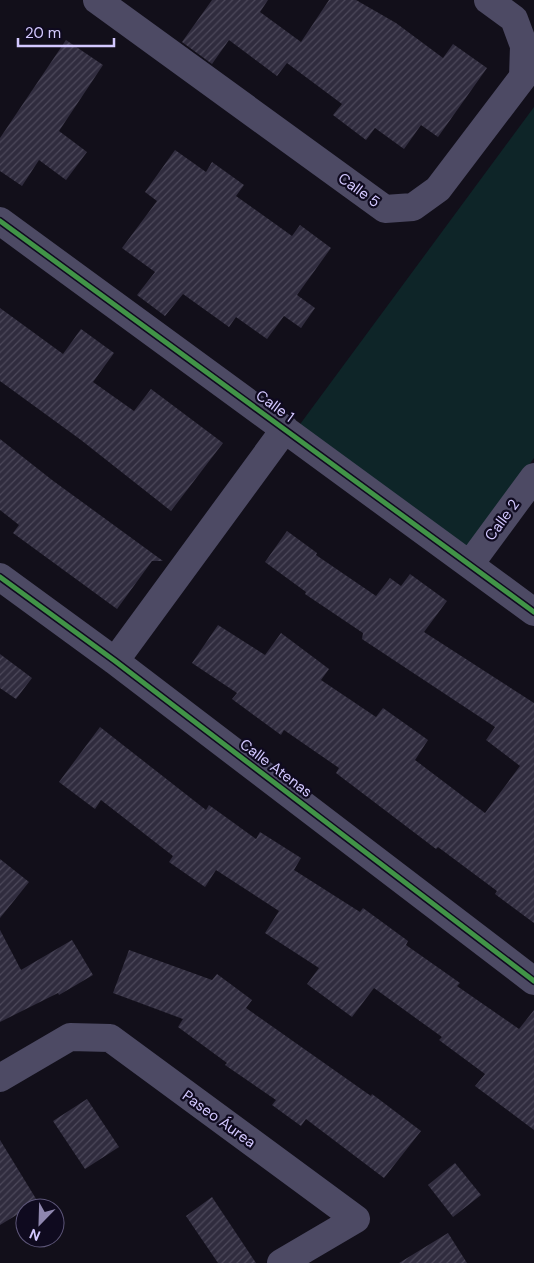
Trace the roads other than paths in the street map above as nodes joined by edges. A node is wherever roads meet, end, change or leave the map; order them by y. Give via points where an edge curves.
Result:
1 (97, 0) edge
2 (488, 0) edge
3 (0, 221) edge
4 (285, 428) junction
5 (534, 477) edge
6 (470, 564) junction
7 (0, 578) edge
8 (534, 612) edge
9 (116, 661) junction
10 (534, 981) edge
11 (0, 1078) edge
12 (281, 1263) edge

1 - 2 street, Calle 5 via 385,209 413,207 438,190 523,77 524,46 514,19
3 - 4 street, Calle 1
4 - 6 street, Calle 1
4 - 9 street
5 - 6 street, Calle 2
6 - 8 street, Calle 1
7 - 9 street, Calle Atenas
9 - 10 street, Calle Atenas
11 - 12 street, Paseo Áurea via 70,1037 110,1038 356,1219

